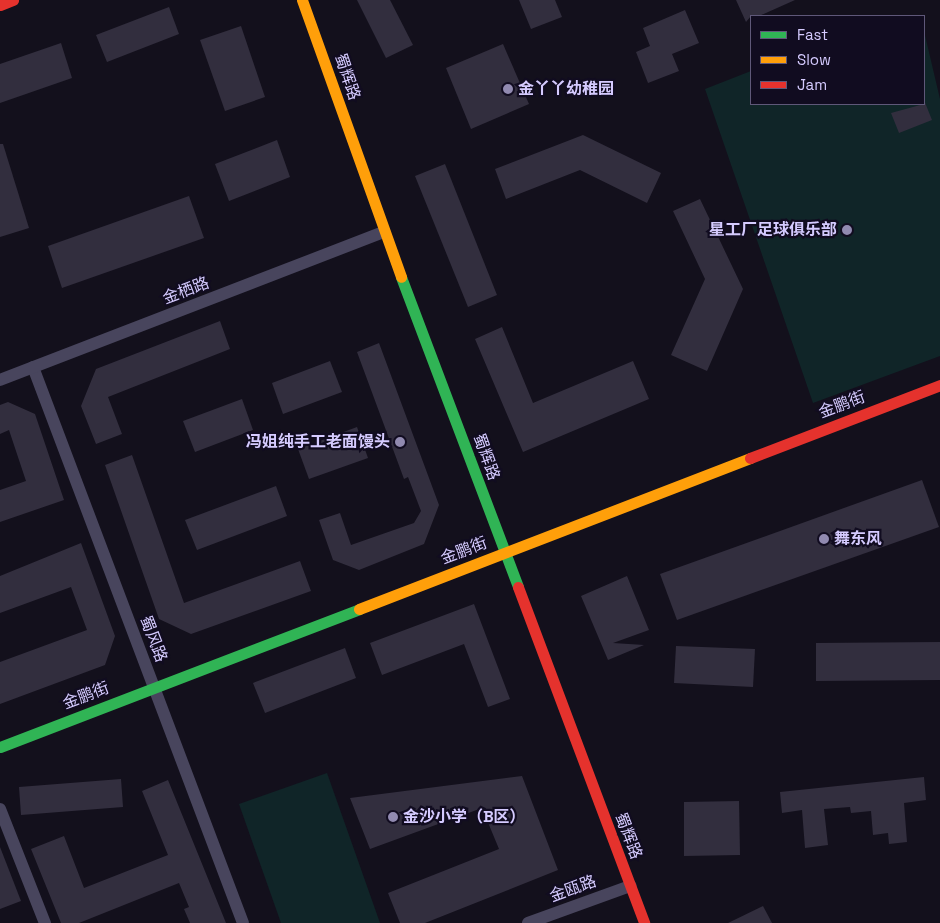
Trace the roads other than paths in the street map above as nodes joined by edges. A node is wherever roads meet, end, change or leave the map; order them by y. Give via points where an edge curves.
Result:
1 (13, 0) edge
2 (302, 0) edge
3 (0, 5) edge
4 (384, 232) junction
5 (32, 367) junction
6 (0, 380) edge
7 (940, 385) edge
8 (504, 553) junction
9 (154, 688) junction
10 (0, 747) edge
11 (0, 809) edge
12 (630, 886) junction
13 (45, 923) edge
14 (243, 923) edge
15 (528, 923) edge
16 (644, 923) edge

1 - 3 street
2 - 4 street, 蜀辉路
4 - 5 street, 金栖路
4 - 8 street, 蜀辉路
5 - 6 street, 金栖路
5 - 9 street, 蜀风路
7 - 8 street, 金鹏街
8 - 9 street, 金鹏街
8 - 12 street, 蜀辉路
9 - 10 street, 金鹏街
9 - 14 street, 蜀风路
11 - 13 street
12 - 15 street, 金瓯路
12 - 16 street, 蜀辉路

